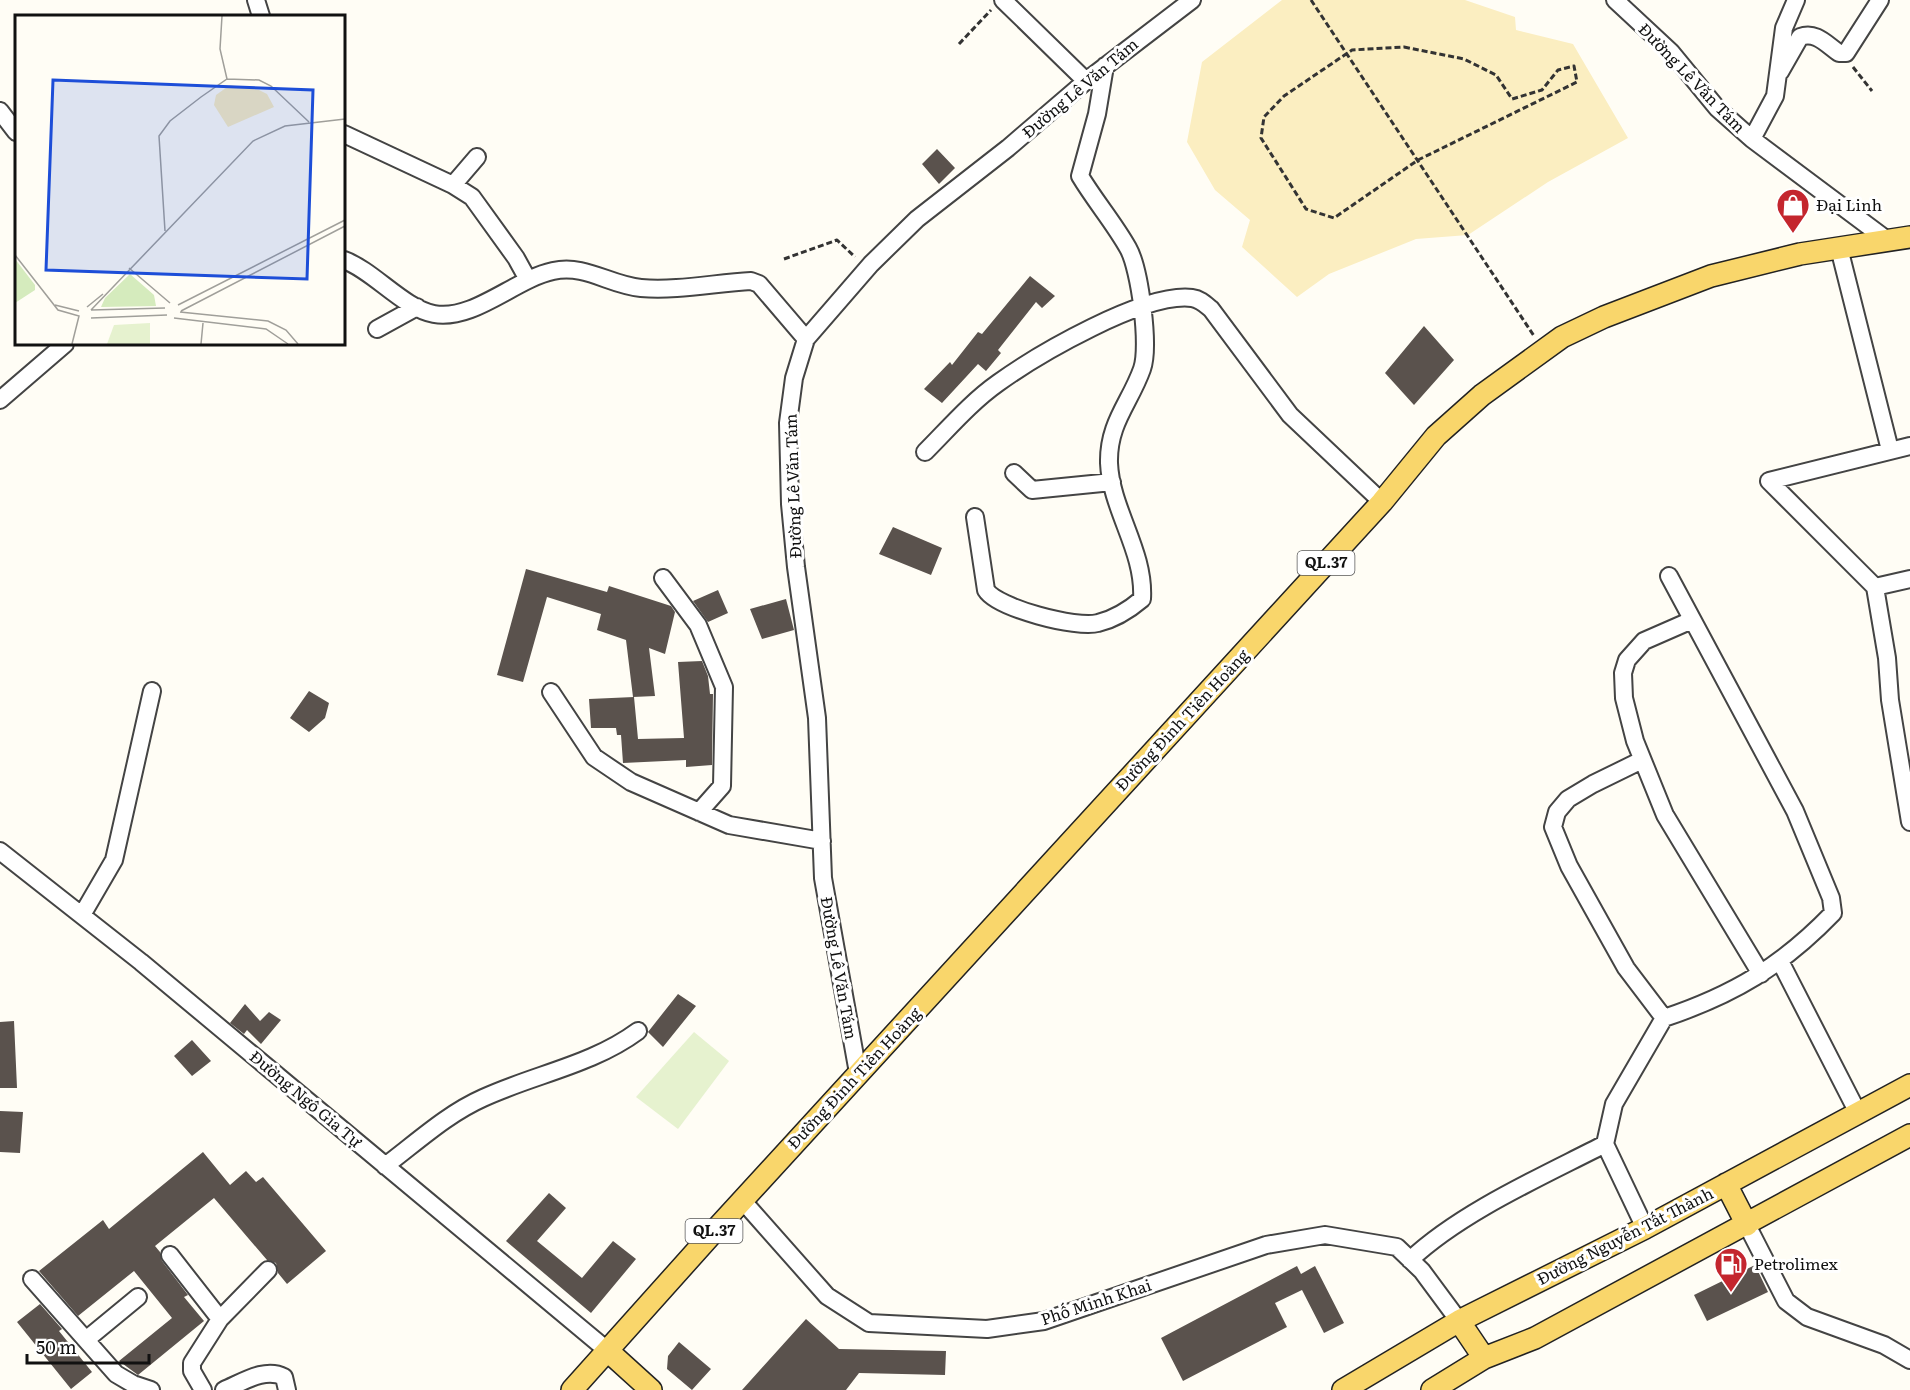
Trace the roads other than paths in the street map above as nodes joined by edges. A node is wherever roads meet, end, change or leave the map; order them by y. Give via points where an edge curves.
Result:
1 (256, 0) edge
2 (1192, 0) edge
3 (1615, 0) edge
4 (1796, 0) edge
5 (1880, 0) edge
6 (998, 4) edge
7 (261, 15) edge
8 (1105, 66) junction
9 (1780, 72) junction
10 (1086, 81) junction
11 (0, 111) edge
12 (15, 131) edge
13 (345, 134) edge
14 (1752, 139) junction
15 (477, 157) dead end
16 (453, 185) junction
17 (1910, 237) edge
18 (1887, 240) junction
19 (1839, 248) junction
20 (345, 261) edge
21 (527, 278) junction
22 (417, 307) junction
23 (1142, 307) junction
24 (377, 329) dead end
25 (806, 339) junction
26 (63, 345) edge
27 (0, 400) edge
28 (1910, 446) edge
29 (1890, 450) junction
30 (925, 452) dead end
31 (1014, 473) dead end
32 (1112, 482) junction
33 (1382, 502) junction
34 (975, 517) dead end
35 (1669, 576) dead end
36 (663, 578) dead end
37 (1910, 579) edge
38 (1875, 587) junction
39 (1692, 620) junction
40 (152, 691) dead end
41 (550, 692) dead end
42 (1642, 760) junction
43 (699, 812) junction
44 (1910, 822) edge
45 (822, 841) junction
46 (0, 851) edge
47 (82, 915) junction
48 (1781, 963) junction
49 (1761, 974) junction
50 (1664, 1018) junction
51 (638, 1031) dead end
52 (858, 1073) junction
53 (1910, 1085) edge
54 (1858, 1113) junction
55 (1910, 1135) edge
56 (1605, 1144) junction
57 (386, 1166) junction
58 (1726, 1184) junction
59 (742, 1200) junction
60 (1747, 1225) junction
61 (1645, 1228) junction
62 (170, 1255) dead end
63 (1410, 1260) junction
64 (268, 1270) dead end
65 (32, 1280) dead end
66 (138, 1297) dead end
67 (220, 1319) junction
68 (1459, 1321) junction
69 (87, 1339) junction
70 (608, 1352) junction
71 (1484, 1358) junction
72 (1910, 1360) edge
73 (152, 1390) edge
74 (203, 1390) edge
75 (224, 1390) edge
76 (287, 1390) edge
77 (572, 1390) edge
78 (651, 1390) edge
79 (1343, 1390) edge
80 (1432, 1390) edge

1 - 7 street
2 - 8 street, Đường Lê Văn Tám
3 - 14 street, Đường Lê Văn Tám via 1671,52 1717,108
4 - 9 street via 1784,28
5 - 9 street via 1846,53 1807,34 1800,37
6 - 10 street
8 - 10 street, Đường Lê Văn Tám
8 - 23 street via 1080,176 1128,248
9 - 14 street via 1775,96
10 - 25 street, Đường Lê Văn Tám via 917,219
11 - 12 street
13 - 16 street
14 - 18 street, Đường Lê Văn Tám
15 - 16 street
16 - 21 street via 472,197 485,212
17 - 18 main road, Đường Đinh Tiên Hoàng / QL.37
18 - 19 main road, Đường Đinh Tiên Hoàng / QL.37
19 - 29 street
19 - 33 main road, Đường Đinh Tiên Hoàng / QL.37 via 1711,276 1604,316 1543,350 1482,395 1436,436
20 - 22 street
21 - 22 street via 496,298 455,312 434,314
21 - 25 street via 572,268 639,288 751,281 759,284
22 - 24 street
23 - 30 street via 1095,327 1018,369 996,384
23 - 32 street via 1145,352 1142,369 1116,418 1109,462
23 - 33 street via 1174,298 1192,298 1206,304 1290,415
25 - 45 street, Đường Lê Văn Tám via 794,378 788,423 790,504 817,718
26 - 27 street
28 - 29 street
29 - 38 street via 1768,481
31 - 32 street via 1032,490
32 - 34 street via 1142,575 1142,599 1128,611 1098,624 1081,625 1017,608 988,595
33 - 52 main road, Đường Đinh Tiên Hoàng / QL.37
35 - 39 street
36 - 43 street via 698,625 724,687 722,786
37 - 38 street
38 - 44 street
39 - 42 street via 1644,641 1627,660 1624,699
39 - 48 street via 1795,811 1831,898 1833,914
40 - 47 street via 114,860
41 - 43 street via 594,757 631,782
42 - 49 street via 1665,815
42 - 50 street via 1568,799 1557,813 1553,827 1569,866 1626,968
43 - 45 street via 729,825
45 - 52 street, Đường Lê Văn Tám via 823,878
46 - 47 street, Đường Ngô Gia Tự
47 - 57 street, Đường Ngô Gia Tự
48 - 49 street
48 - 54 street
49 - 50 street via 1711,1003
50 - 56 street via 1614,1104
51 - 57 street via 595,1056 482,1098 454,1114
52 - 59 main road, Đường Đinh Tiên Hoàng / QL.37
53 - 54 main road, Đường Nguyễn Tất Thành
54 - 58 main road, Đường Nguyễn Tất Thành
55 - 60 main road
56 - 61 street
56 - 63 street via 1503,1196
57 - 70 street, Đường Ngô Gia Tự
58 - 60 main road
58 - 61 main road, Đường Nguyễn Tất Thành
59 - 63 street, Phố Minh Khai via 827,1296 869,1323 987,1329 1044,1321 1266,1245 1325,1235 1397,1247
59 - 70 main road, Đường Đinh Tiên Hoàng / QL.37
60 - 71 main road via 1535,1338
60 - 72 street via 1786,1301 1807,1317 1884,1345
61 - 68 main road, Đường Nguyễn Tất Thành
62 - 67 street
63 - 68 street, Phố Minh Khai
64 - 67 street
65 - 69 street
66 - 69 street
67 - 74 street via 192,1363 192,1371
68 - 71 main road
68 - 79 main road, Đường Nguyễn Tất Thành
69 - 73 street via 116,1374
70 - 77 main road, Đường Đinh Tiên Hoàng / QL.37
70 - 78 main road
71 - 80 main road
75 - 76 street via 275,1372 284,1377

